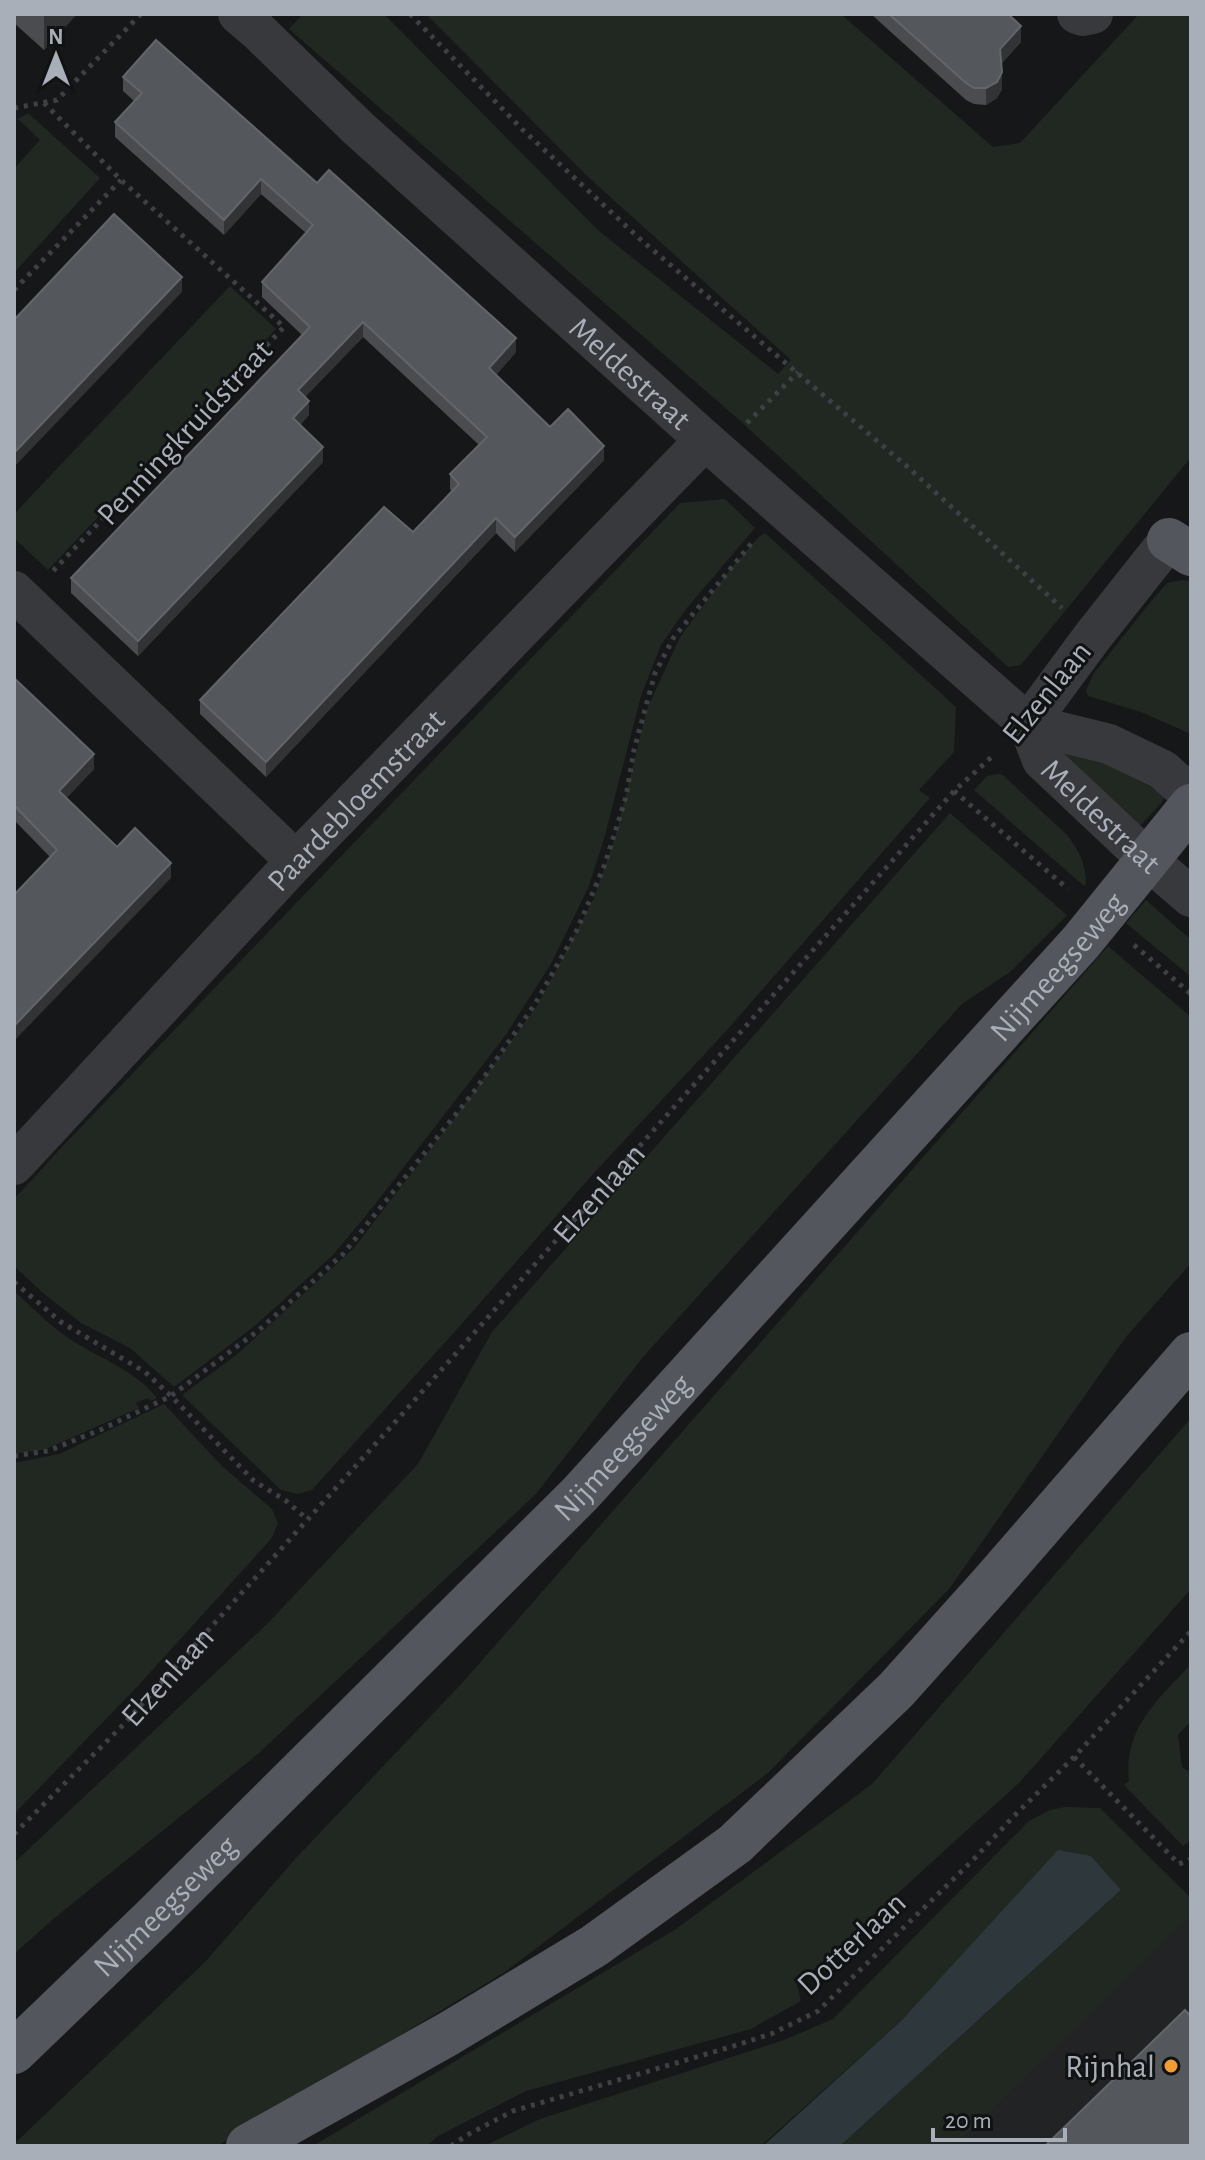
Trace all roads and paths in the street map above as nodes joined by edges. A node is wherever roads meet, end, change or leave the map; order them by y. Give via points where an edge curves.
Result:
1 (141, 14) edge
2 (238, 14) edge
3 (410, 14) edge
4 (44, 103) junction
5 (14, 108) edge
6 (121, 180) junction
7 (14, 290) edge
8 (798, 372) junction
9 (712, 446) junction
10 (782, 508) junction
11 (1180, 547) edge
12 (19, 596) edge
13 (1093, 636) junction
14 (1028, 724) junction
15 (1191, 795) edge
16 (1191, 806) edge
17 (1148, 860) junction
18 (296, 861) junction
19 (1191, 897) edge
20 (14, 1165) edge
21 (14, 1282) edge
22 (1191, 1354) edge
23 (171, 1396) junction
24 (14, 1456) edge
25 (308, 1519) junction
26 (1191, 1631) edge
27 (1074, 1757) junction
28 (14, 1834) edge
29 (1191, 1859) edge
30 (14, 2052) edge
31 (248, 2146) edge
32 (451, 2146) edge

1 - 4 path via 57,100
2 - 9 street, Meldestraat
3 - 8 path via 640,239
4 - 5 path
4 - 6 path, Penningkruidstraat
6 - 7 path
6 - 12 path, Penningkruidstraat via 284,327
8 - 9 path
8 - 13 path
9 - 10 street, Meldestraat
9 - 18 street, Paardebloemstraat
10 - 14 street, Meldestraat
10 - 23 path via 674,637 655,673 605,864 577,930 535,1004 473,1093 343,1254 259,1330
11 - 13 street, Elzenlaan
12 - 18 street
13 - 14 street, Elzenlaan
14 - 15 street, Meldestraat via 1109,744 1163,770
14 - 17 street, Meldestraat via 1042,760
14 - 25 path, Elzenlaan via 954,791
16 - 17 main road, Nijmeegseweg
17 - 19 street, Meldestraat
17 - 30 main road, Nijmeegseweg via 1081,942 580,1494
18 - 20 street, Paardebloemstraat
21 - 23 path via 61,1322 145,1372
22 - 31 main road via 896,1690 735,1844 594,1946
23 - 24 path via 48,1451
23 - 25 path via 254,1481
25 - 28 path, Elzenlaan via 124,1724
26 - 27 path, Dotterlaan
27 - 29 path via 1179,1864
27 - 32 path, Dotterlaan via 818,2011 742,2044 513,2111

